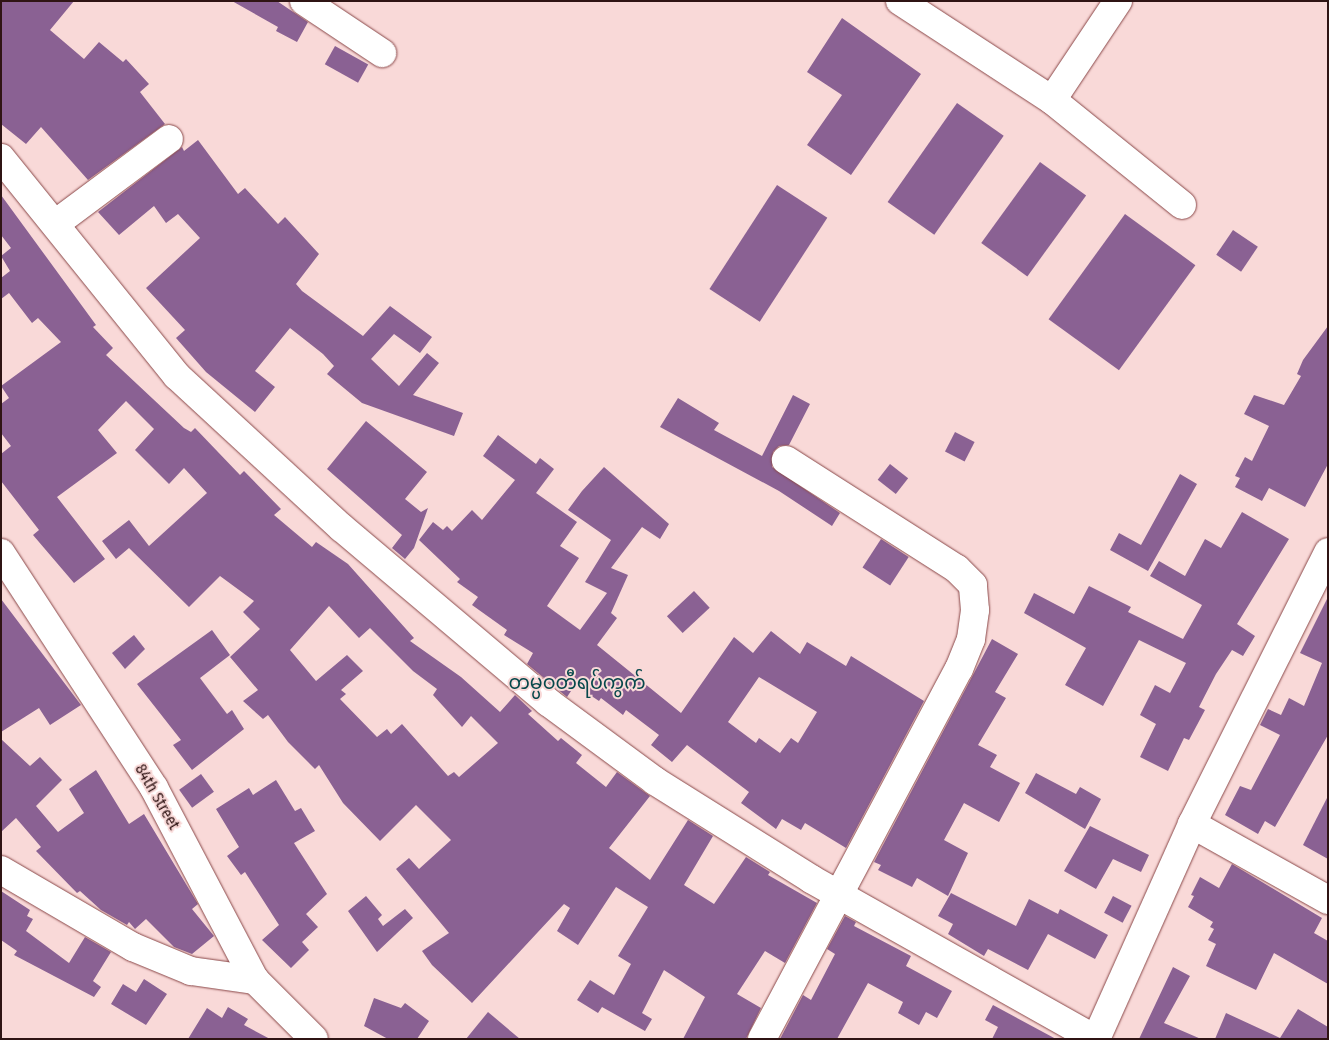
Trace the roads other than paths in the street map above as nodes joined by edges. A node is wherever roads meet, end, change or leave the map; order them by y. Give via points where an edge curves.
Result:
1 (304, 1) edge
2 (900, 1) edge
3 (1118, 1) edge
4 (382, 53) dead end
5 (1052, 100) junction
6 (169, 140) dead end
7 (1, 158) edge
8 (1182, 205) dead end
9 (55, 224) junction
10 (786, 460) dead end
11 (1, 552) edge
12 (1328, 552) edge
13 (1192, 824) junction
14 (3, 874) edge
15 (839, 894) junction
16 (1328, 900) edge
17 (255, 980) junction
18 (300, 1034) edge
19 (762, 1039) edge
20 (1096, 1039) edge

1 - 4 street
2 - 5 street
3 - 5 street
5 - 8 street
6 - 9 street
7 - 9 street
9 - 15 street via 177,376 342,528 548,702 656,781
10 - 15 street via 956,569 973,585 971,640 959,669
11 - 17 street, 84th Street via 154,788
12 - 13 street
13 - 16 street
13 - 20 street
14 - 17 street via 133,947 191,972
15 - 19 street
15 - 20 street
17 - 18 street, 84th Street

